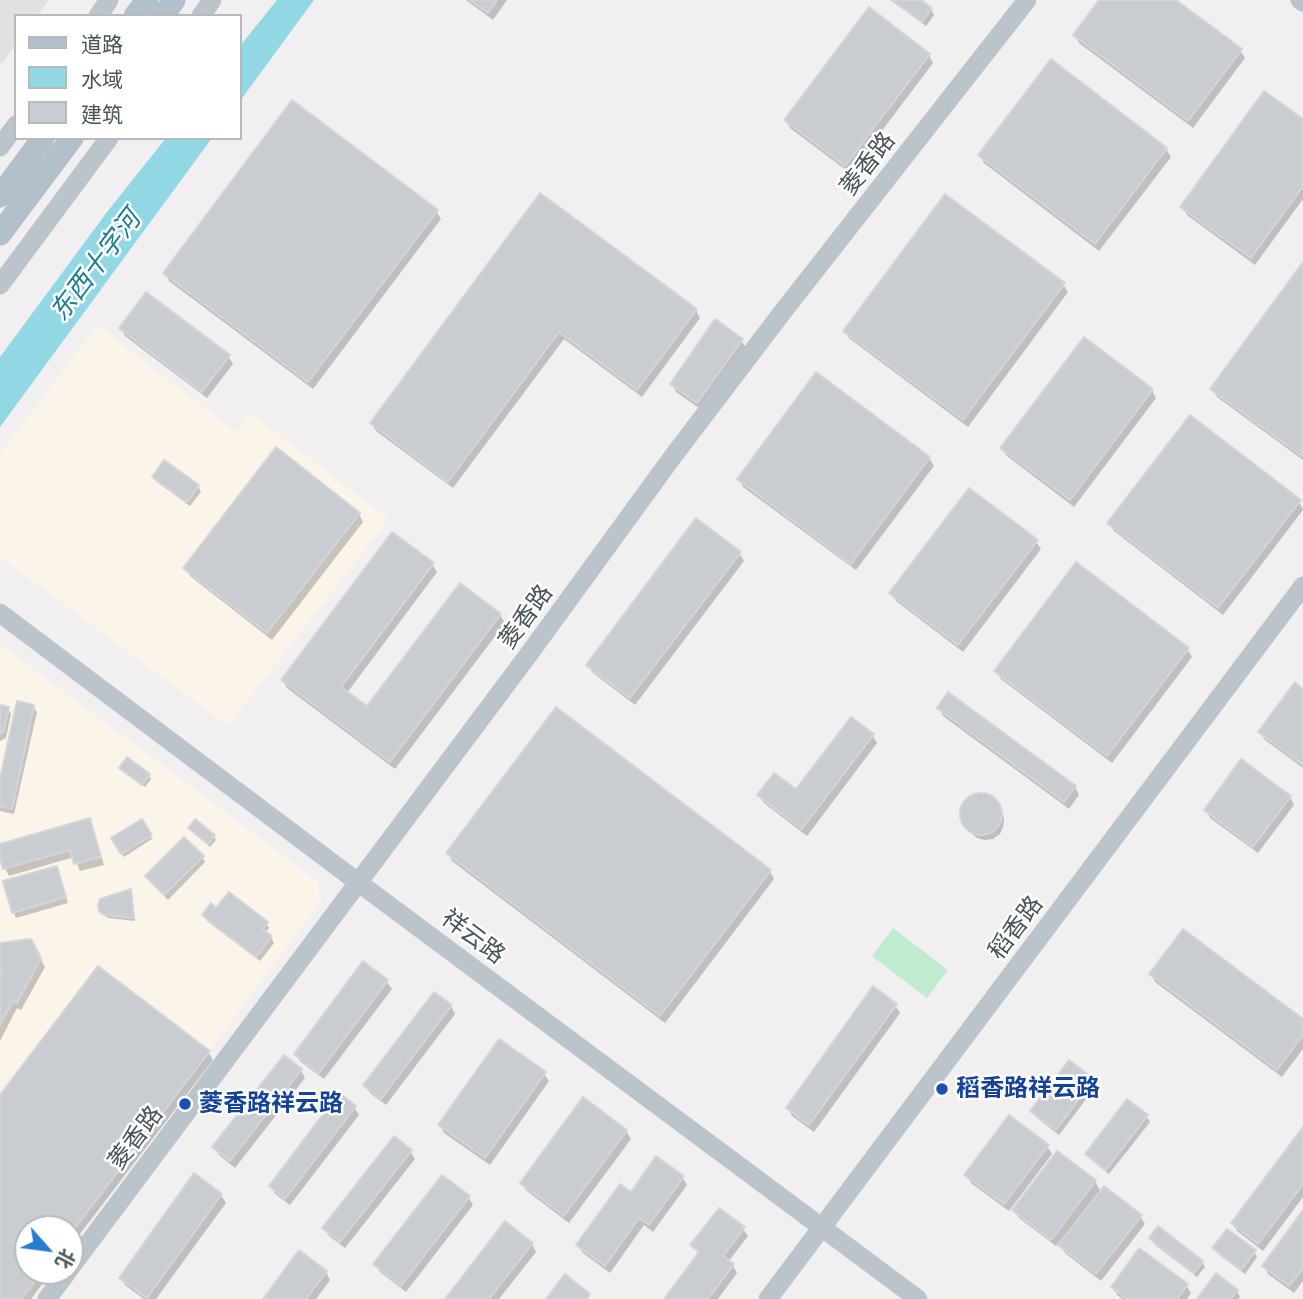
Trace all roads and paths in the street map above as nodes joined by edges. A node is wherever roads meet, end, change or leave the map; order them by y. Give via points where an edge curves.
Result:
1 (1027, 0) edge
2 (14, 128) edge
3 (42, 140) edge
4 (70, 140) edge
5 (108, 140) edge
6 (0, 146) edge
7 (0, 196) edge
8 (0, 234) edge
9 (0, 285) edge
10 (1303, 586) edge
11 (0, 613) edge
12 (359, 883) junction
13 (822, 1227) junction
14 (84, 1249) edge
15 (768, 1299) edge
16 (918, 1299) edge

1 - 12 street, 菱香路 via 687,438
2 - 6 street
3 - 7 main road
4 - 8 main road
5 - 9 street
10 - 13 street, 稻香路
11 - 12 street, 祥云路
12 - 13 street, 祥云路
12 - 14 street, 菱香路
13 - 15 street, 稻香路
13 - 16 street, 祥云路

